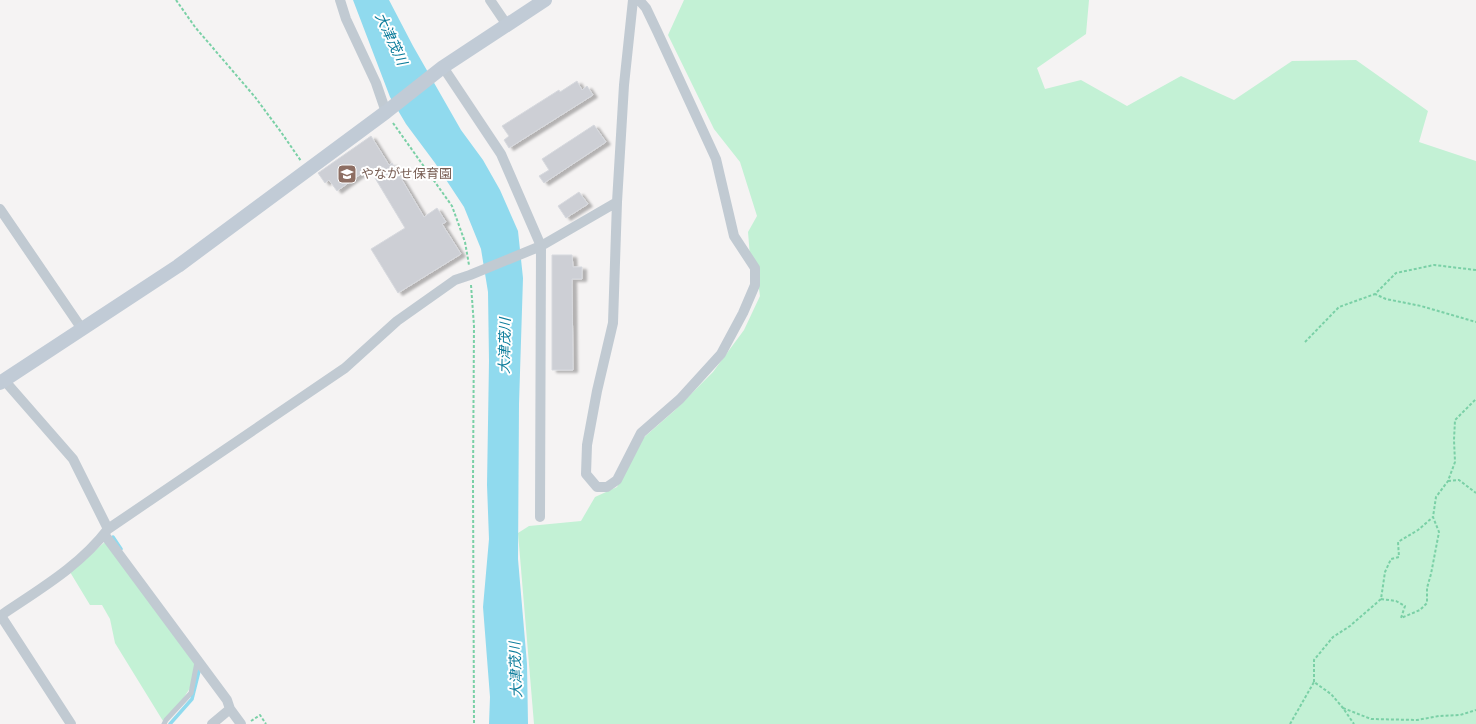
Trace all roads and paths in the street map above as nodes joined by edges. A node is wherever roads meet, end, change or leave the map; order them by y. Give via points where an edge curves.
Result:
1 (176, 0) edge
2 (340, 0) edge
3 (490, 0) edge
4 (545, 0) edge
5 (633, 0) edge
6 (639, 0) edge
7 (506, 25) junction
8 (443, 67) junction
9 (386, 112) junction
10 (307, 170) junction
11 (617, 202) junction
12 (0, 209) edge
13 (541, 246) junction
14 (1476, 270) edge
15 (470, 275) junction
16 (1375, 294) junction
17 (1476, 322) edge
18 (82, 330) junction
19 (1306, 342) dead end
20 (2, 382) edge
21 (1476, 399) edge
22 (1448, 481) junction
23 (1476, 493) edge
24 (540, 517) dead end
25 (1433, 517) junction
26 (106, 531) junction
27 (1380, 599) junction
28 (0, 616) edge
29 (197, 660) junction
30 (1314, 682) junction
31 (1343, 708) junction
32 (230, 709) junction
33 (1476, 710) edge
34 (72, 724) edge
35 (164, 724) edge
36 (212, 724) edge
37 (241, 724) edge
38 (246, 724) edge
39 (266, 724) edge
40 (474, 724) edge
41 (1290, 724) edge
42 (1354, 724) edge

1 - 10 path via 195,27 255,97
2 - 9 street
3 - 7 street
4 - 7 street
5 - 11 street via 624,85
6 - 11 street via 646,8 716,159 734,236 755,268 755,285 721,354 680,399 641,433 617,480 607,487 597,487 586,474 587,445 613,323
7 - 8 street
8 - 9 street
8 - 13 street via 501,154
9 - 10 street
9 - 15 path via 452,206 465,242
10 - 18 street via 178,266
11 - 13 street
12 - 18 street
13 - 15 street
13 - 24 street
14 - 16 path via 1434,266 1396,273
15 - 26 street via 455,280 397,321 345,368
15 - 40 path via 474,326
16 - 17 path
16 - 19 path via 1340,307
18 - 20 street
20 - 26 street via 72,459
21 - 22 path via 1455,420 1455,462
22 - 23 path via 1459,480
22 - 25 path via 1436,497
25 - 27 path via 1398,542 1399,557 1391,559 1385,572
25 - 27 path via 1439,532 1426,588 1427,603 1420,610 1401,618 1404,606 1396,601
26 - 28 street via 56,580
26 - 29 street
27 - 30 path via 1350,626 1333,637 1314,660
28 - 34 street
29 - 32 street via 227,700
29 - 35 lane via 191,693
30 - 31 path via 1331,694
30 - 41 path
31 - 33 path via 1371,719 1417,720 1460,715
31 - 42 path
32 - 36 street
32 - 37 street
38 - 39 path via 260,715

